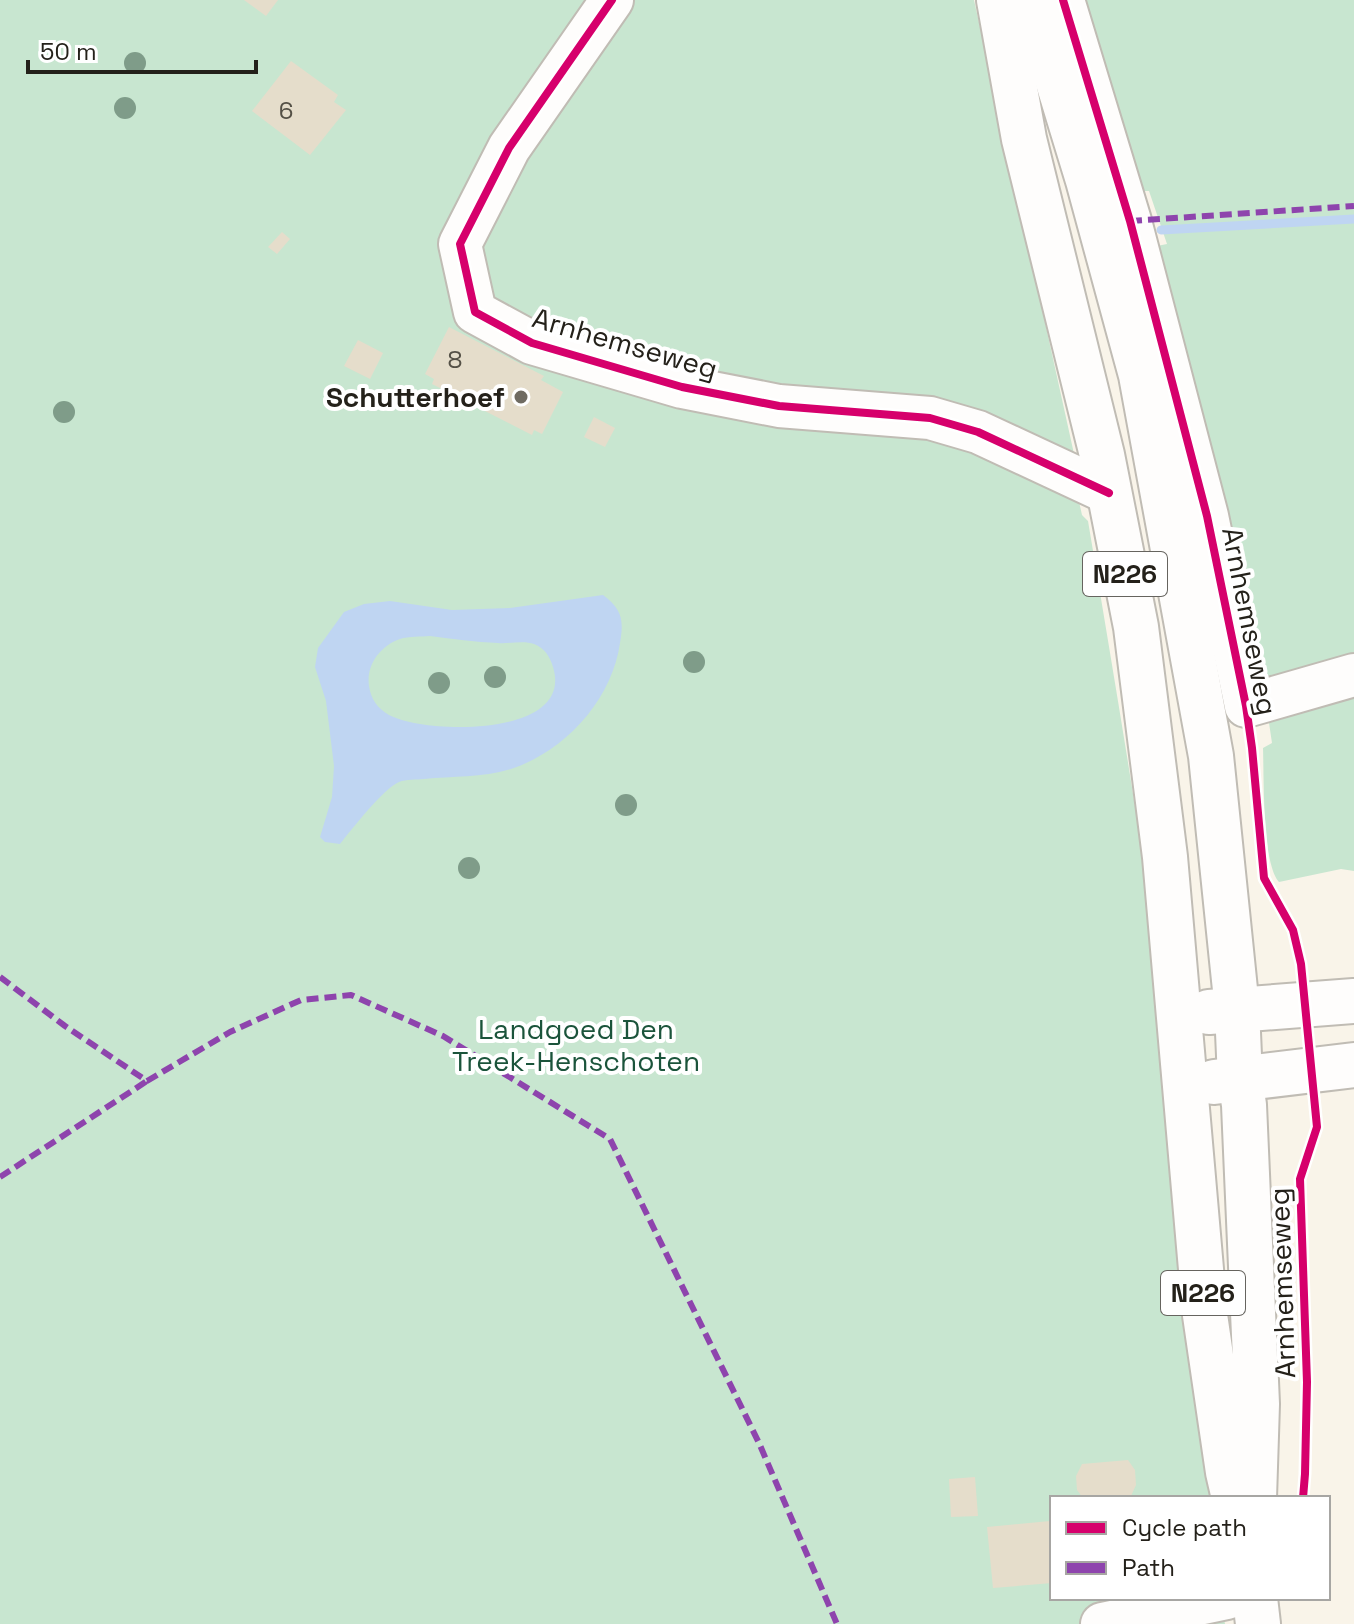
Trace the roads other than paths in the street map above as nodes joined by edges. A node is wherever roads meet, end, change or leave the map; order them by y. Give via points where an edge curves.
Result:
1 (612, 0) edge
2 (999, 0) edge
3 (1033, 0) edge
4 (1063, 0) edge
5 (1109, 493) junction
6 (1354, 675) edge
7 (1354, 1001) edge
8 (1237, 1009) junction
9 (1179, 1016) junction
10 (1354, 1065) edge
11 (1240, 1079) junction
12 (1185, 1086) junction
13 (1234, 1496) edge
14 (1254, 1496) edge
15 (1217, 1600) edge
16 (1255, 1600) edge
17 (1102, 1624) edge
18 (1258, 1624) edge

1 - 5 street, Arnhemseweg via 509,148 460,244 475,312 532,343 682,387 779,406 930,418 978,432
2 - 5 main road, N226 via 1024,139
3 - 8 main road, Arnhemseweg / N226 via 1141,375 1211,756
4 - 6 street, Arnhemseweg via 1134,236 1207,516 1246,706
5 - 9 main road, N226 via 1136,627
7 - 8 main road
8 - 9 main road
8 - 11 main road, Arnhemseweg / N226
9 - 12 main road, N226
10 - 11 main road
11 - 12 main road
11 - 14 main road, Arnhemseweg / N226 via 1257,1404
12 - 13 main road, N226 via 1205,1315
15 - 17 street
16 - 18 main road

